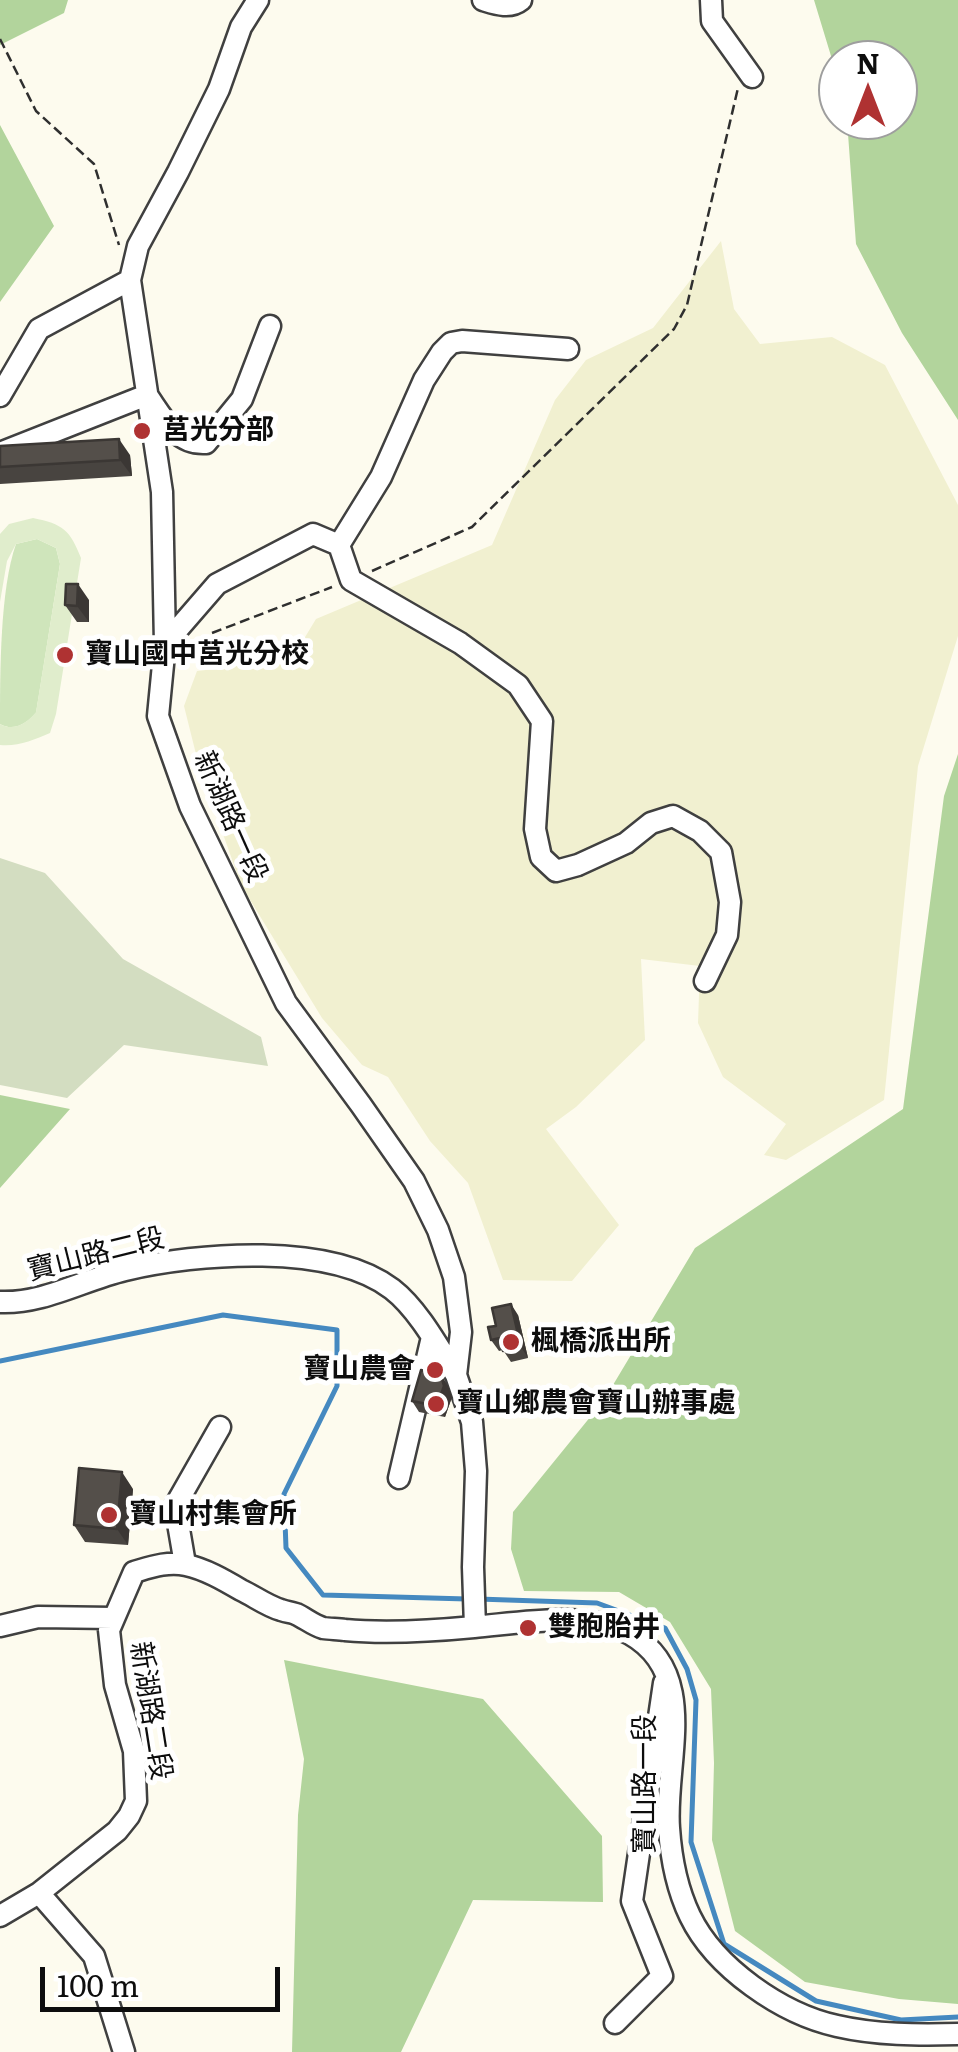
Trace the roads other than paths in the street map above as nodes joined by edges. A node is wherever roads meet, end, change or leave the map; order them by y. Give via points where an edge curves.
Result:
1 (258, 0) edge
2 (482, 0) edge
3 (521, 0) edge
4 (711, 0) edge
5 (752, 78) road end
6 (130, 280) junction
7 (270, 326) dead end
8 (568, 350) dead end
9 (148, 395) junction
10 (0, 396) edge
11 (0, 452) edge
12 (339, 546) junction
13 (165, 644) junction
14 (704, 980) dead end
15 (0, 1302) edge
16 (432, 1338) junction
17 (456, 1374) junction
18 (220, 1428) dead end
19 (399, 1478) dead end
20 (185, 1564) junction
21 (112, 1618) junction
22 (0, 1626) edge
23 (475, 1627) junction
24 (666, 1668) junction
25 (40, 1893) junction
26 (0, 1916) edge
27 (615, 2023) dead end
28 (958, 2034) edge
29 (124, 2052) edge

1 - 6 street, 新湖路一段 via 138,246
2 - 3 street via 501,6
4 - 5 street via 712,21
6 - 9 street, 新湖路一段
6 - 10 street via 39,329
7 - 9 street via 242,400 206,443 191,444 172,430
8 - 12 street via 451,343 424,380 382,477
9 - 11 street
9 - 13 street, 新湖路一段 via 162,492
12 - 13 street via 314,534 217,584
12 - 14 street via 352,580 460,642 518,685 542,720 534,829 541,857 556,871 673,816 720,852 730,902 727,935
13 - 17 street, 新湖路一段 via 158,716 190,806 286,1003 414,1181 438,1230 454,1276 461,1332
15 - 16 street, 寶山路二段 via 25,1302 124,1270 175,1262 290,1258 336,1263 374,1278 394,1291
16 - 17 street, 寶山路二段
16 - 19 street
17 - 23 street, 新湖路一段 via 472,1422 476,1471
18 - 20 street via 175,1506
20 - 21 street, 新湖路二段 via 134,1572
20 - 23 street via 321,1628
21 - 22 street via 38,1617
21 - 25 street, 新湖路二段 via 110,1651 134,1751 136,1802 118,1830
23 - 24 street via 556,1619 600,1624 650,1647
24 - 27 street via 632,1901 662,1976
24 - 28 street, 寶山路一段 via 674,1706 668,1825 675,1876 691,1918 720,1959 755,1988 836,2026
25 - 26 street, 新湖路二段
25 - 29 street via 94,1956

